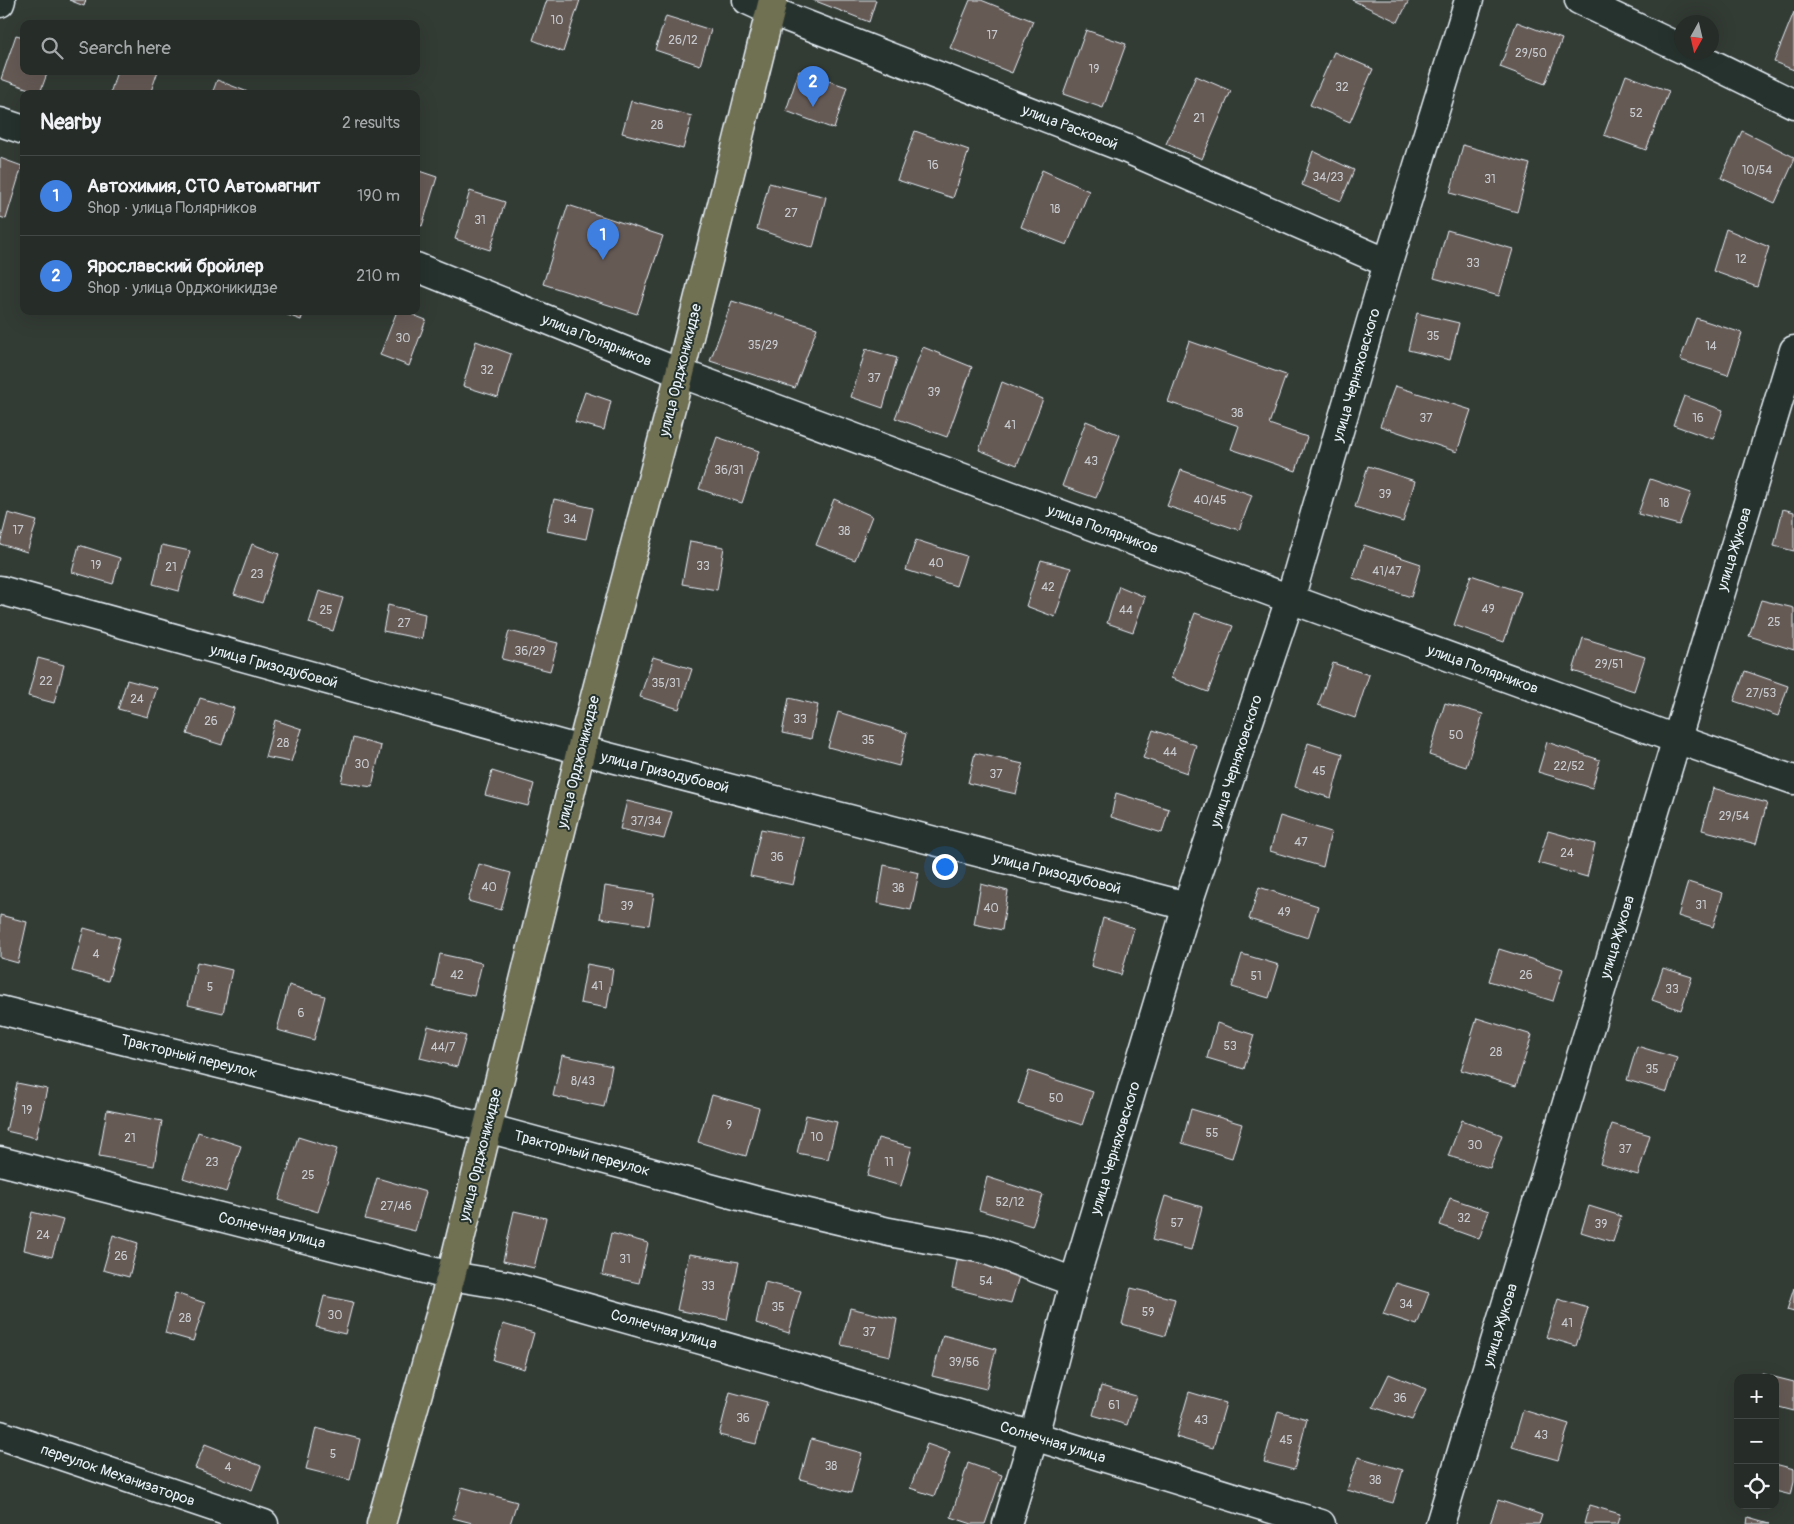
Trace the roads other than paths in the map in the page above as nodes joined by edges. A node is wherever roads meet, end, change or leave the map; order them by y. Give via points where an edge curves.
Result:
1 (1469, 0) edge
2 (1579, 0) edge
3 (764, 4) edge
4 (1674, 46) edge
5 (1704, 60) edge
6 (1794, 104) edge
7 (0, 122) edge
8 (20, 129) edge
9 (1388, 264) junction
10 (420, 269) edge
11 (1794, 350) edge
12 (680, 373) junction
13 (0, 590) edge
14 (1290, 598) junction
15 (1676, 740) junction
16 (581, 750) junction
17 (1794, 780) edge
18 (1187, 906) junction
19 (0, 1010) edge
20 (487, 1128) junction
21 (0, 1160) edge
22 (451, 1276) junction
23 (1074, 1282) junction
24 (0, 1435) edge
25 (1034, 1436) junction
26 (264, 1524) edge
27 (381, 1524) edge
28 (1006, 1524) edge
29 (1321, 1524) edge
30 (1440, 1524) edge

1 - 9 street, улица Черняховского
2 - 4 street
3 - 9 street, улица Расковой via 1127,149
3 - 12 main road, улица Орджоникидзе
5 - 6 street
7 - 8 street
9 - 14 street, улица Черняховского
10 - 12 street, улица Полярников
11 - 15 street, улица Жукова
12 - 14 street, улица Полярников
12 - 16 main road, улица Орджоникидзе
13 - 16 street, улица Гризодубовой
14 - 15 street, улица Полярников
14 - 18 street, улица Черняховского
15 - 17 street, улица Полярников
15 - 30 street, улица Жукова
16 - 18 street, улица Гризодубовой
16 - 20 main road, улица Орджоникидзе
18 - 23 street, улица Черняховского
19 - 20 street, Тракторный переулок
20 - 22 main road, улица Орджоникидзе
20 - 23 street, Тракторный переулок via 754,1200 889,1232 984,1249
21 - 22 street, Солнечная улица
22 - 25 street, Солнечная улица via 506,1285
22 - 27 main road, улица Орджоникидзе
23 - 25 street, улица Черняховского
24 - 26 street, переулок Механизаторов
25 - 28 street, улица Черняховского
25 - 29 street, Солнечная улица

